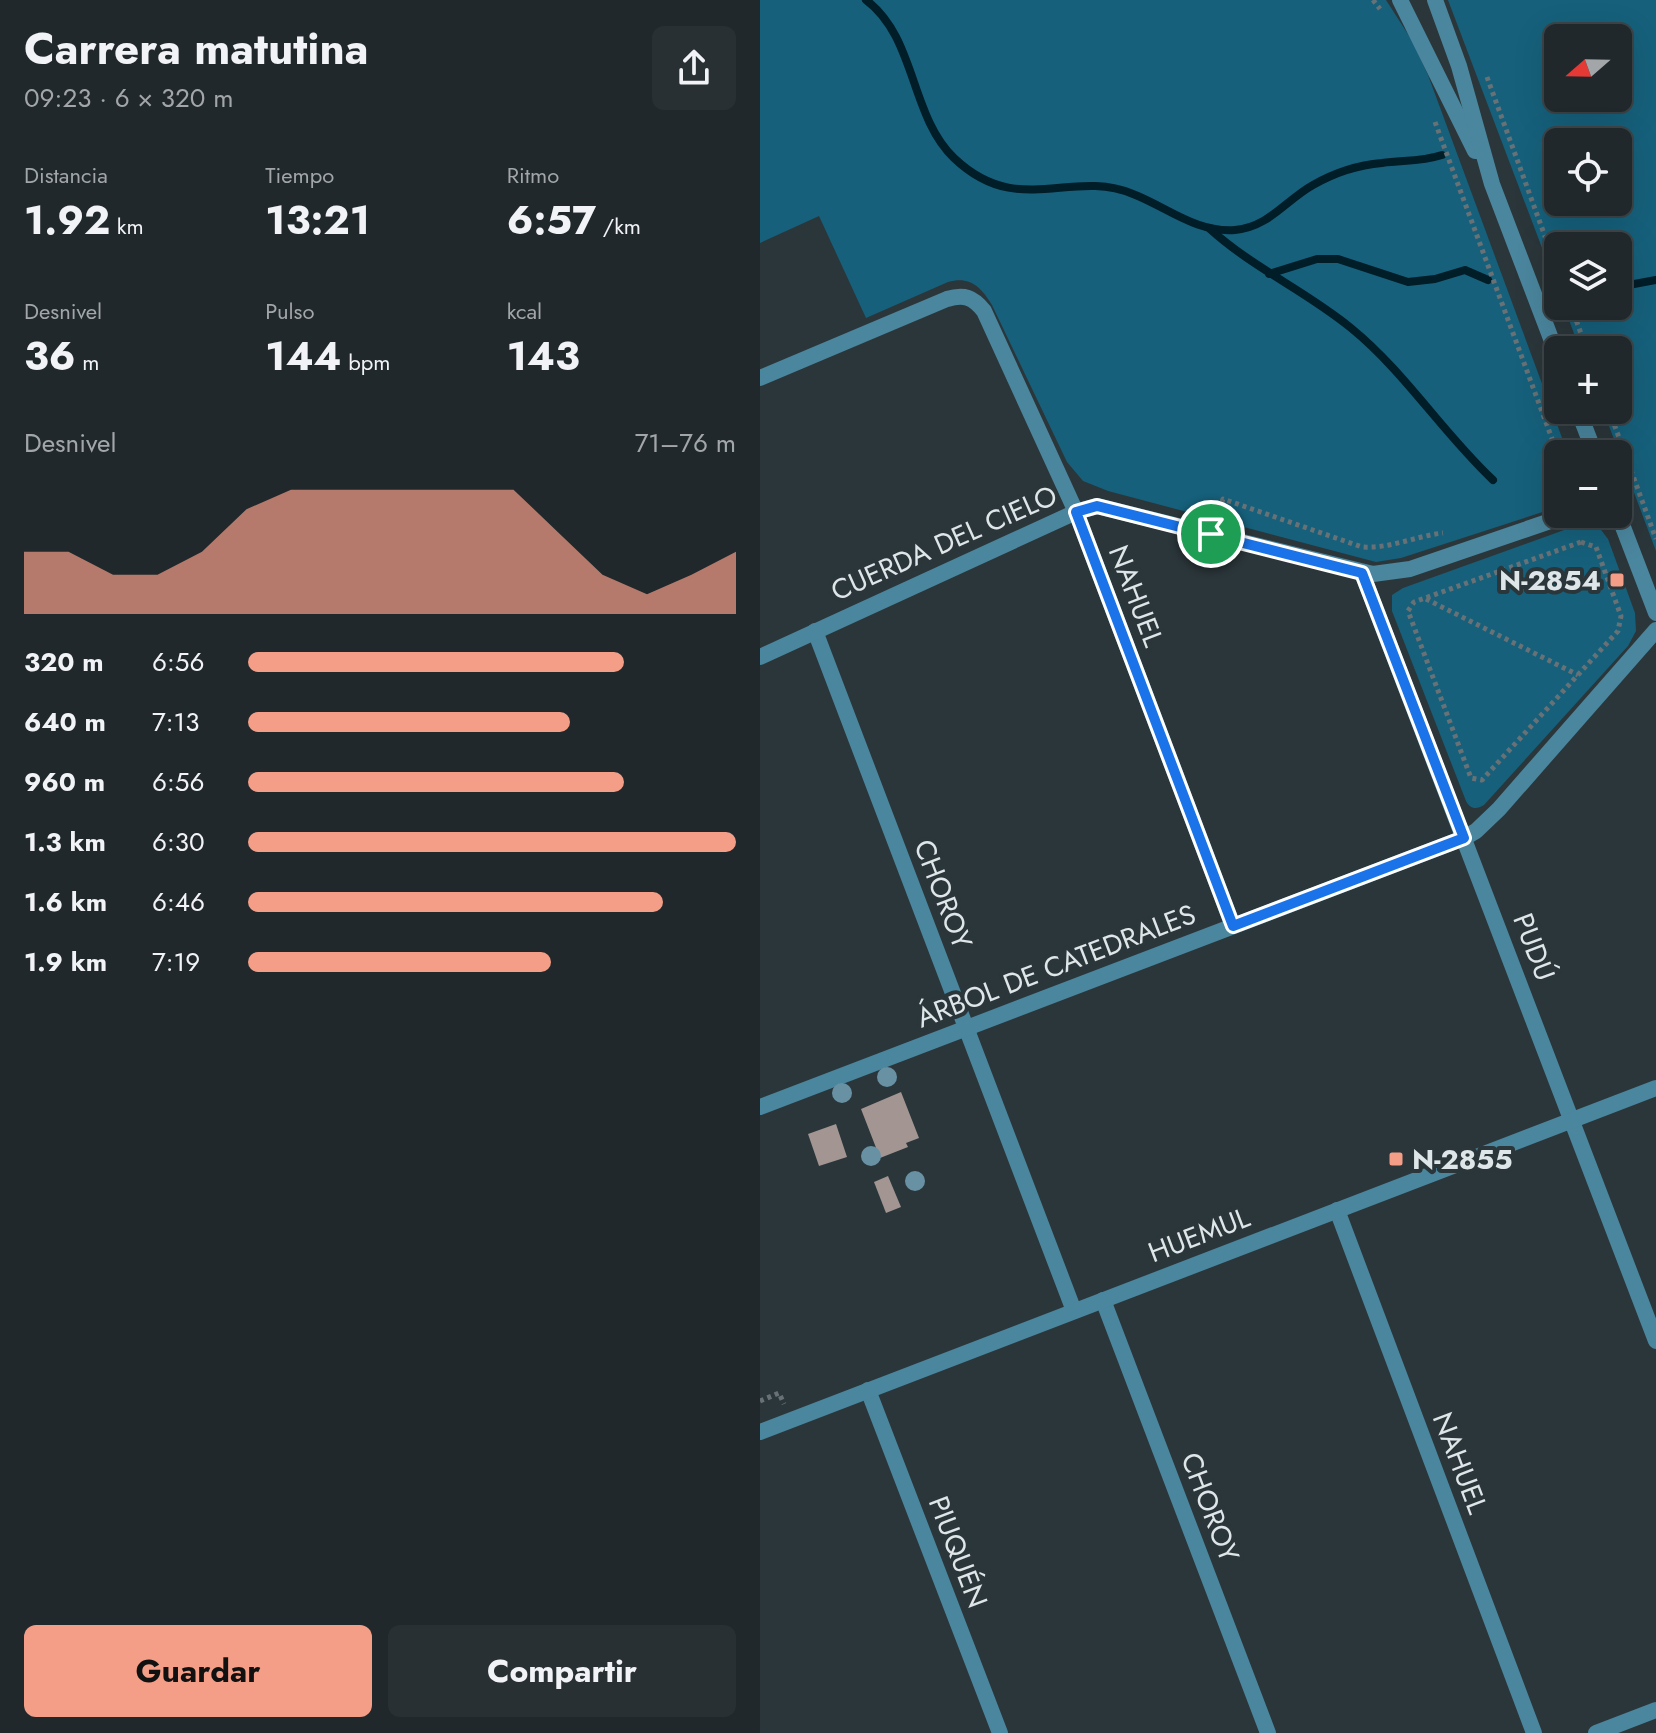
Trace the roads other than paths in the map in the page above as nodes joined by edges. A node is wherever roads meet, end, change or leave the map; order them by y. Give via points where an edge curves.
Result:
1 (1400, 0) edge
2 (1435, 0) edge
3 (1492, 184) junction
4 (1550, 336) edge
5 (760, 378) edge
6 (1076, 512) junction
7 (1544, 523) edge
8 (1623, 528) edge
9 (1362, 573) junction
10 (1656, 613) edge
11 (1656, 630) edge
12 (815, 631) junction
13 (760, 657) edge
14 (1464, 838) junction
15 (1233, 926) junction
16 (966, 1028) junction
17 (1656, 1088) edge
18 (760, 1107) edge
19 (1572, 1120) junction
20 (1337, 1210) junction
21 (1103, 1300) junction
22 (1074, 1311) junction
23 (1656, 1341) edge
24 (868, 1390) junction
25 (760, 1432) edge
26 (1656, 1710) edge
27 (1000, 1733) edge
28 (1268, 1733) edge
29 (1534, 1733) edge
30 (1596, 1733) edge

1 - 3 street
2 - 3 street
3 - 4 street
5 - 6 street, NAHUEL via 947,299 968,296 984,311
6 - 9 street, CUERDA DEL CIELO via 1107,506
6 - 12 street, CUERDA DEL CIELO
6 - 15 street, NAHUEL
7 - 9 street, CUERDA DEL CIELO via 1399,572
8 - 10 street
9 - 14 street, PUDÚ
11 - 14 street, ÁRBOL DE CATEDRALES via 1499,809
12 - 13 street, CUERDA DEL CIELO
12 - 16 street, CHOROY
14 - 15 street, ÁRBOL DE CATEDRALES
14 - 19 street, PUDÚ
15 - 16 street, ÁRBOL DE CATEDRALES
16 - 18 street, ÁRBOL DE CATEDRALES
16 - 22 street, CHOROY
17 - 19 street, HUEMUL
19 - 20 street, HUEMUL
19 - 23 street, PUDÚ
20 - 21 street, HUEMUL
20 - 29 street, NAHUEL
21 - 22 street, HUEMUL
21 - 28 street, CHOROY
22 - 24 street, HUEMUL
24 - 25 street, HUEMUL
24 - 27 street, PIUQUÉN
26 - 30 street

